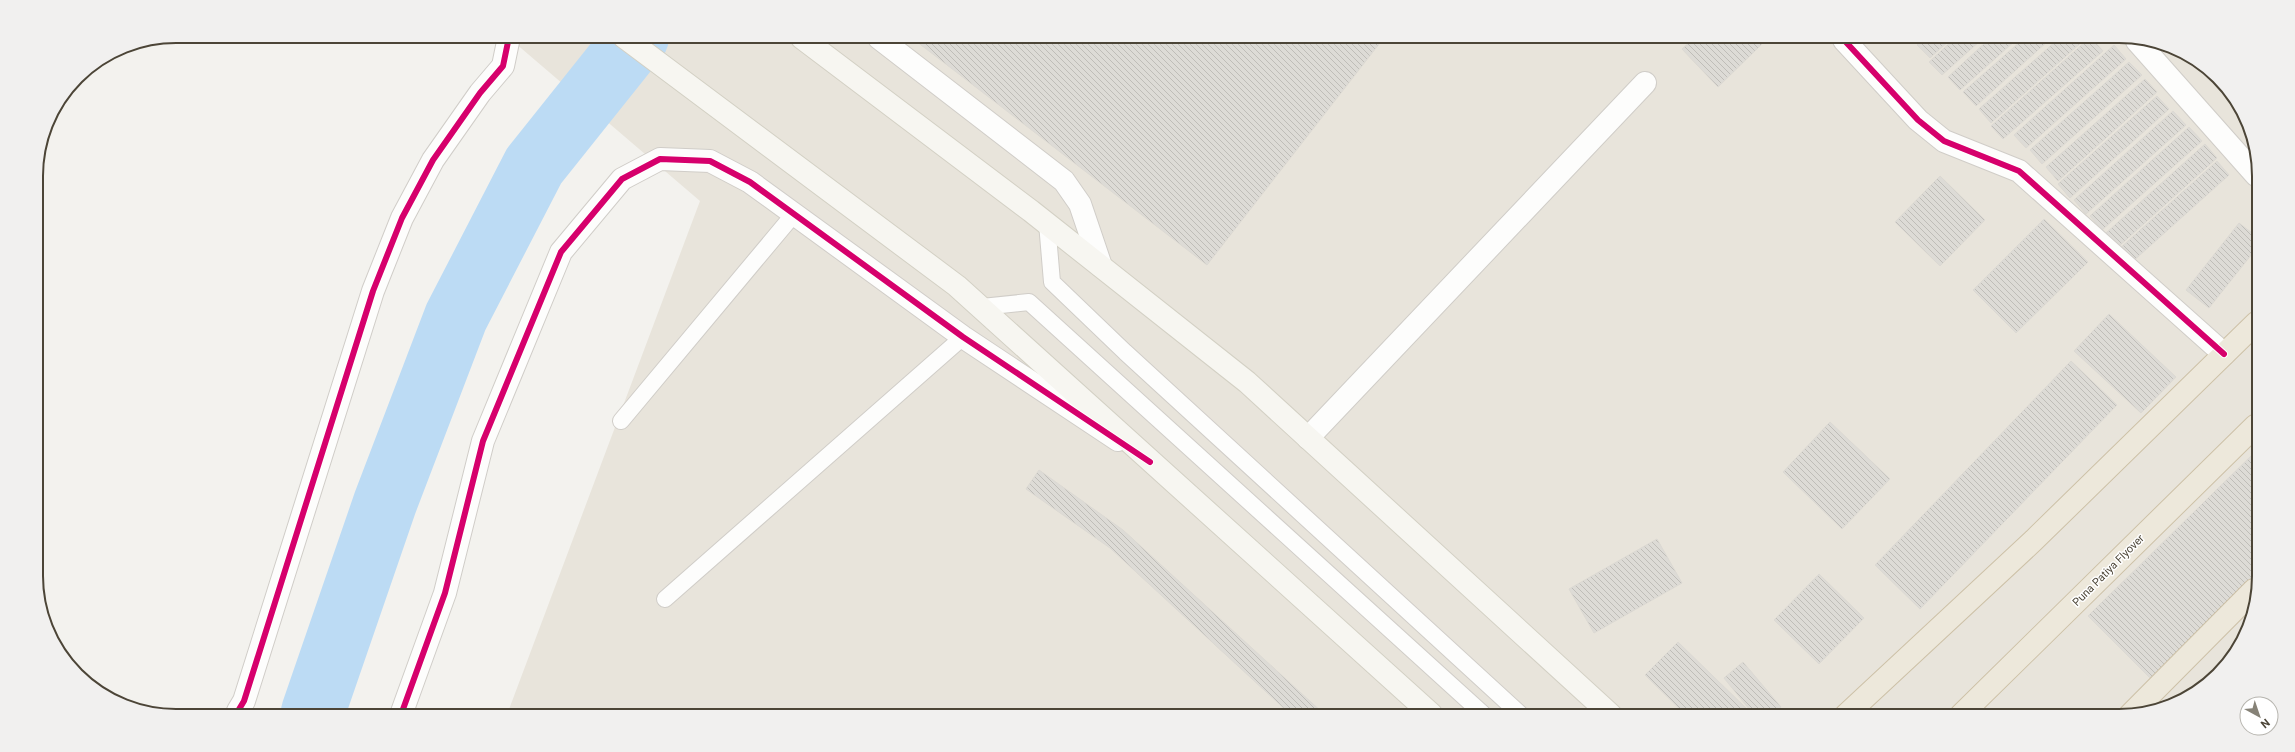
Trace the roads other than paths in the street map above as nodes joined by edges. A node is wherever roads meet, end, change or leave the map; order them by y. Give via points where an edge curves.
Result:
1 (508, 43) edge
2 (632, 43) edge
3 (809, 43) edge
4 (885, 43) edge
5 (1847, 43) edge
6 (2143, 46) edge
7 (1645, 83) dead end
8 (2252, 170) edge
9 (794, 214) junction
10 (1039, 217) junction
11 (1101, 266) junction
12 (982, 307) junction
13 (2252, 327) edge
14 (963, 337) junction
15 (2224, 354) junction
16 (621, 421) dead end
17 (2252, 429) edge
18 (1308, 438) junction
19 (1150, 462) junction
20 (2251, 593) edge
21 (665, 599) dead end
22 (2138, 707) edge
23 (239, 709) edge
24 (403, 709) edge
25 (1425, 709) edge
26 (1478, 709) edge
27 (1515, 709) edge
28 (1606, 709) edge
29 (1852, 709) edge
30 (1966, 709) edge

1 - 23 street via 503,66 480,93 433,160 402,218 376,284 244,701
2 - 12 main road
3 - 10 main road
4 - 11 street via 1064,181 1080,204
5 - 15 street via 1918,120 1944,140 2019,171
6 - 8 street
7 - 18 street
9 - 14 street
9 - 16 lane
9 - 24 street via 750,182 710,161 660,159 622,179 561,252 483,441 445,593
10 - 11 main road
10 - 27 lane via 1052,282
11 - 18 main road via 1247,382
12 - 19 main road
12 - 26 lane via 1030,302
13 - 15 highway
14 - 19 street
14 - 21 lane
15 - 29 highway via 2034,540
17 - 30 highway, Puna Patiya Flyover
18 - 28 main road
19 - 25 main road
20 - 22 highway

